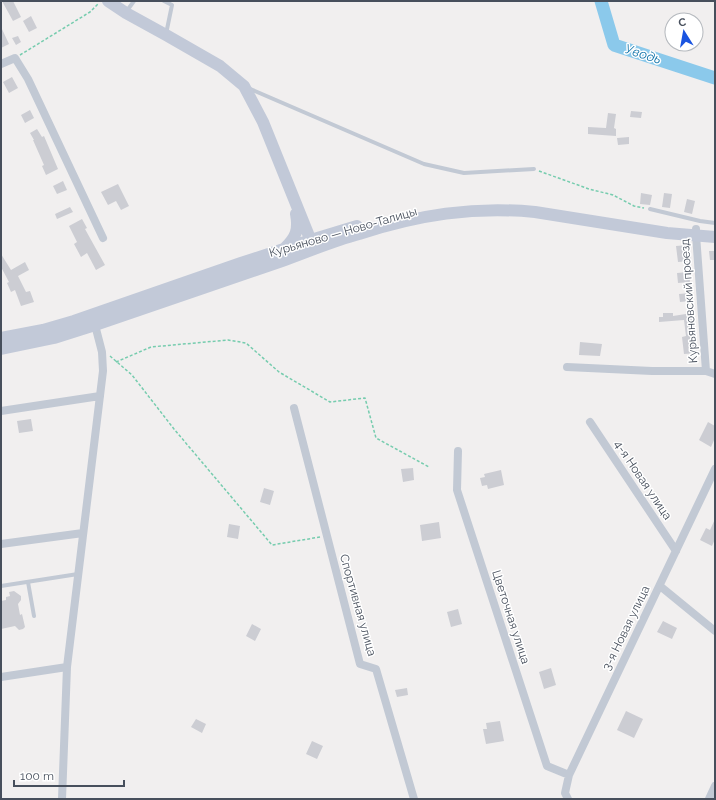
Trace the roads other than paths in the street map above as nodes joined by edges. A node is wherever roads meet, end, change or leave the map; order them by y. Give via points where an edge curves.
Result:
1 (108, 1) edge
2 (134, 1) edge
3 (164, 1) edge
4 (126, 13) junction
5 (166, 35) junction
6 (1, 64) edge
7 (244, 86) junction
8 (534, 169) road end
9 (293, 195) junction
10 (650, 210) road end
11 (715, 223) edge
12 (355, 227) junction
13 (715, 231) edge
14 (696, 232) junction
15 (715, 237) edge
16 (103, 238) dead end
17 (312, 245) junction
18 (285, 248) junction
19 (95, 326) junction
20 (1, 338) edge
21 (1, 349) edge
22 (567, 367) dead end
23 (706, 371) junction
24 (715, 374) edge
25 (100, 396) junction
26 (294, 408) dead end
27 (1, 411) edge
28 (590, 422) dead end
29 (458, 452) dead end
30 (715, 469) edge
31 (83, 533) junction
32 (1, 544) edge
33 (676, 551) junction
34 (78, 574) junction
35 (28, 582) junction
36 (1, 586) edge
37 (660, 586) junction
38 (34, 616) dead end
39 (715, 630) edge
40 (67, 667) junction
41 (1, 677) edge
42 (569, 775) junction
43 (715, 786) edge
44 (62, 799) edge
45 (414, 799) edge
46 (568, 799) edge
47 (709, 799) edge

1 - 4 main road
2 - 4 lane
3 - 5 lane via 172,5
4 - 5 main road
5 - 7 main road via 220,66
6 - 16 street via 15,58 28,79
7 - 8 lane via 424,164 464,173
7 - 9 main road via 263,122
9 - 12 main road via 306,220 315,229 326,231
9 - 17 main road
9 - 18 main road via 297,229 293,240
10 - 11 lane
12 - 14 main road, Курьяново — Ново-Талицы via 439,206 516,202
12 - 17 main road, Курьяново — Ново-Талицы
13 - 14 main road
14 - 15 main road
14 - 17 main road, Курьяново — Ново-Талицы via 667,233 535,212 498,210 440,214 408,220
14 - 23 street, Курьяновский проезд
17 - 18 main road, Курьяново — Ново-Талицы
17 - 19 main road, Курьяново — Ново-Талицы
18 - 20 main road, Курьяново — Ново-Талицы via 74,321
19 - 21 main road, Курьяново — Ново-Талицы
19 - 25 street via 102,352
22 - 23 street
23 - 24 street
25 - 27 street
25 - 31 street
26 - 45 street, Спортивная улица via 360,664 376,669
28 - 33 street, 4-я Новая улица
29 - 42 street, Цветочная улица via 457,490 547,766
30 - 33 street, 3-я Новая улица
31 - 32 street
31 - 34 street
33 - 37 street, 3-я Новая улица
34 - 35 lane
34 - 40 street
35 - 36 lane
35 - 38 lane
37 - 39 street
37 - 42 street, 3-я Новая улица
40 - 41 street
40 - 44 street
42 - 46 street, 3-я Новая улица via 566,793
43 - 47 street

